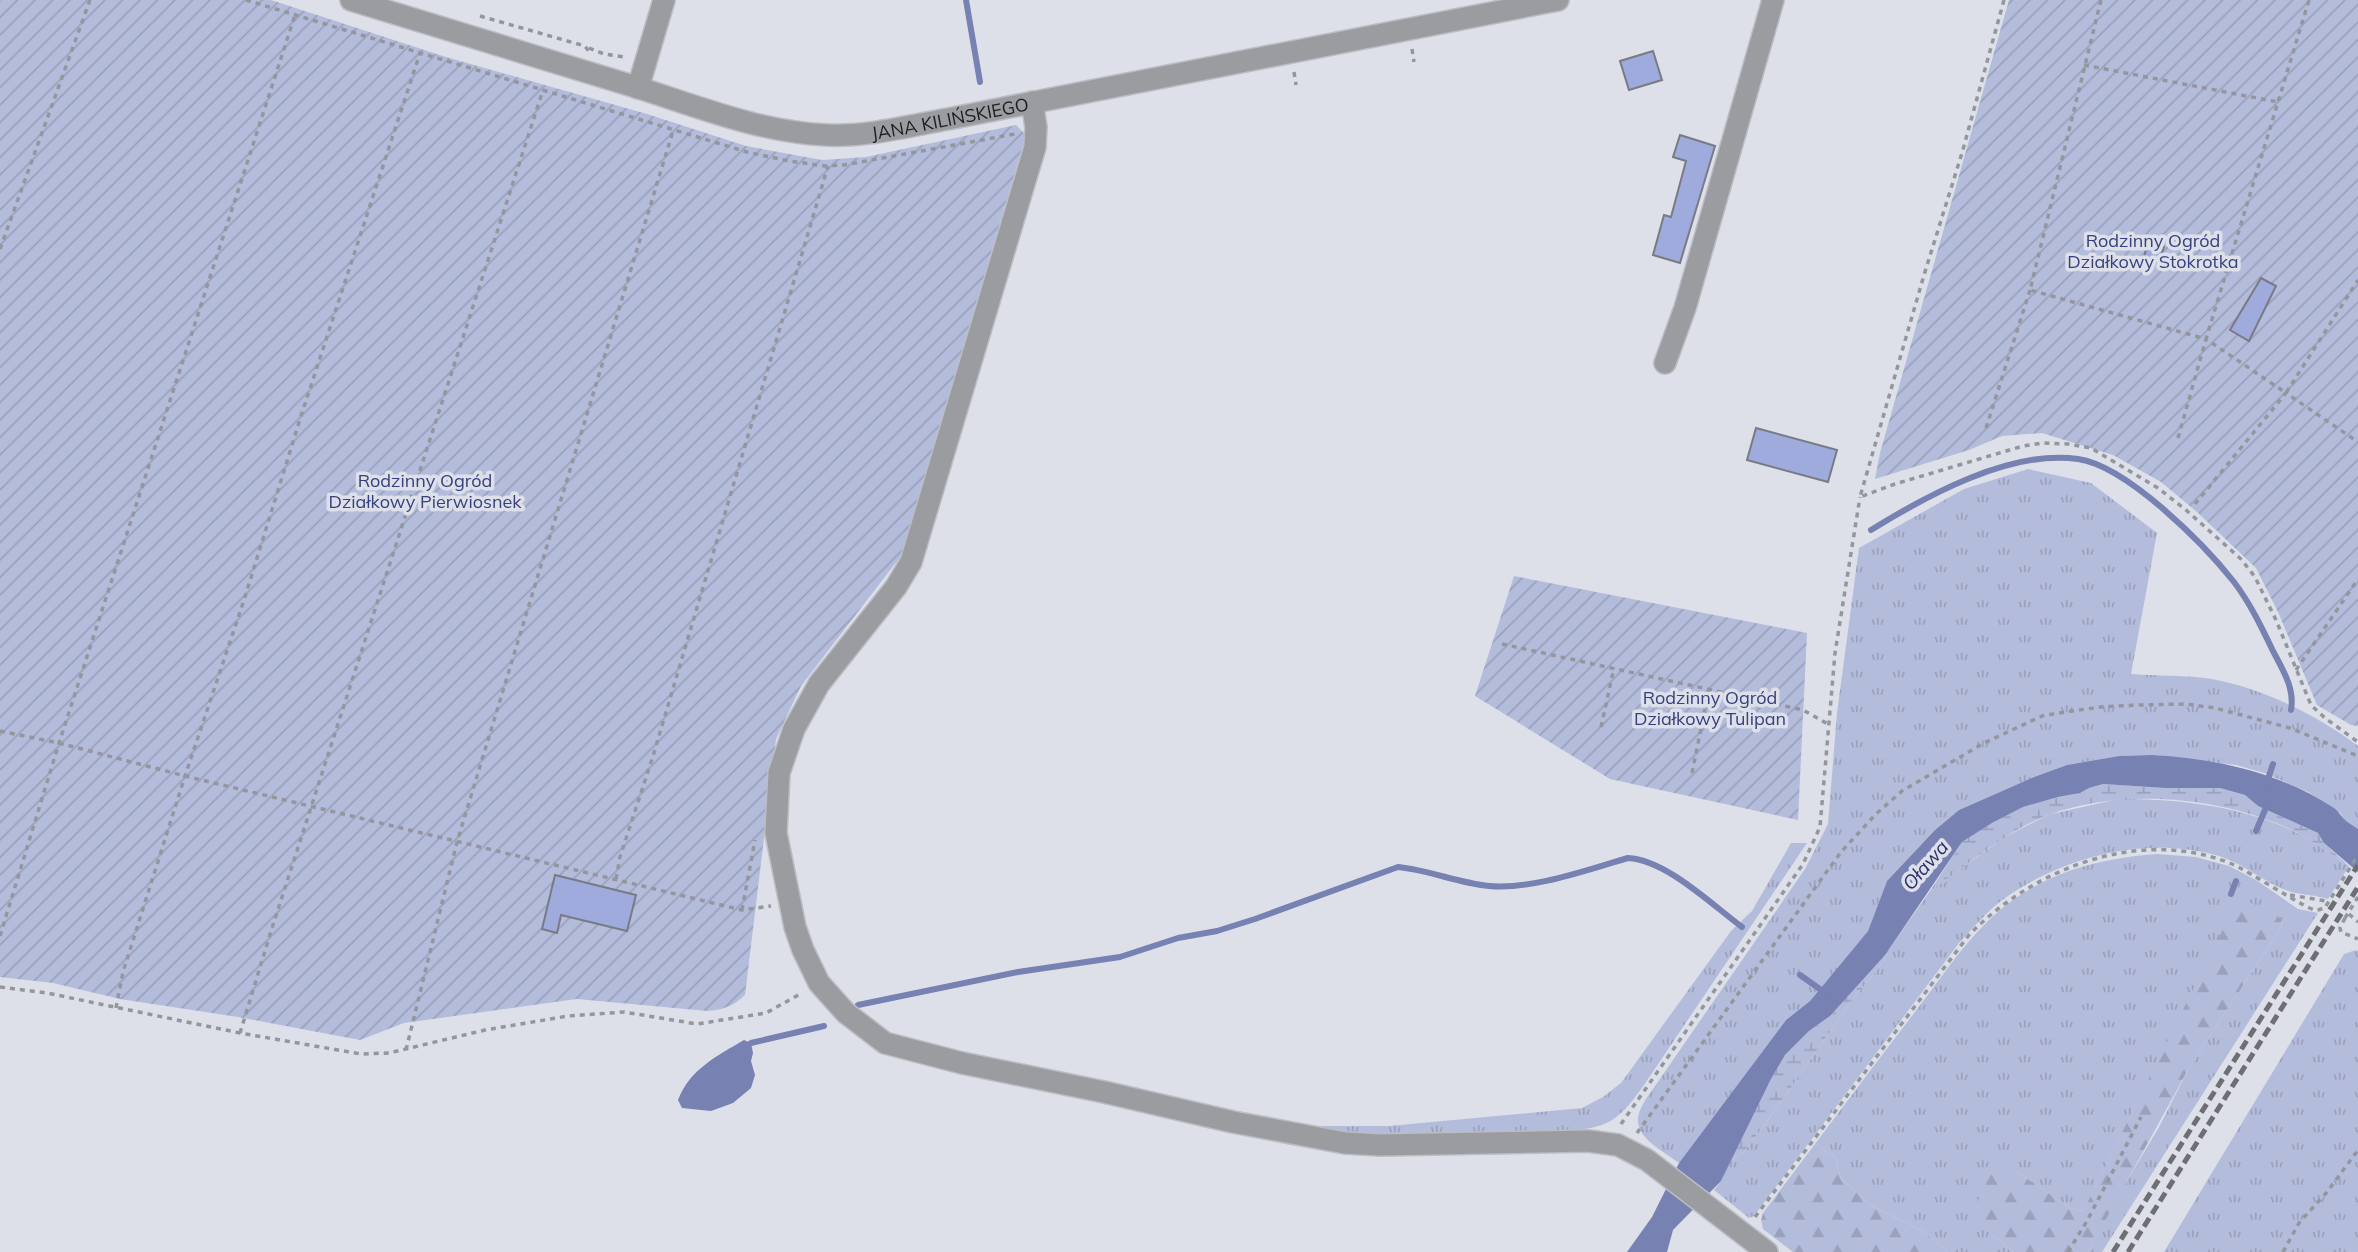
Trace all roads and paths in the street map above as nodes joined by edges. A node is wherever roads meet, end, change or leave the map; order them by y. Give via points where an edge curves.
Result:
1 (90, 0) edge
2 (351, 0) edge
3 (664, 0) edge
4 (1558, 0) edge
5 (1773, 0) edge
6 (2004, 0) edge
7 (2101, 0) edge
8 (2309, 0) edge
9 (295, 15) dead end
10 (587, 47) dead end
11 (420, 54) dead end
12 (645, 64) junction
13 (2084, 65) junction
14 (638, 88) junction
15 (542, 90) dead end
16 (2278, 102) junction
17 (1032, 103) junction
18 (673, 131) dead end
19 (1020, 134) dead end
20 (1018, 143) dead end
21 (828, 166) dead end
22 (0, 249) edge
23 (2358, 280) edge
24 (2030, 290) junction
25 (2206, 339) junction
26 (1665, 363) dead end
27 (2286, 393) junction
28 (1986, 428) dead end
29 (2178, 438) dead end
30 (2358, 442) edge
31 (1860, 497) junction
32 (2195, 504) dead end
33 (2358, 579) edge
34 (1502, 644) dead end
35 (1614, 668) junction
36 (2296, 671) junction
37 (1709, 689) junction
38 (1828, 724) junction
39 (1601, 727) dead end
40 (0, 731) edge
41 (2358, 741) edge
42 (59, 743) junction
43 (2358, 756) edge
44 (1692, 773) dead end
45 (185, 776) junction
46 (312, 807) junction
47 (755, 838) dead end
48 (457, 842) junction
49 (2358, 855) edge
50 (616, 879) junction
51 (2288, 895) junction
52 (2358, 897) edge
53 (789, 903) junction
54 (2326, 904) junction
55 (742, 910) junction
56 (2349, 914) dead end
57 (2358, 922) edge
58 (0, 936) edge
59 (2358, 939) edge
60 (819, 983) junction
61 (0, 987) edge
62 (116, 1008) junction
63 (240, 1033) junction
64 (406, 1050) junction
65 (2141, 1117) dead end
66 (1627, 1140) junction
67 (2358, 1150) edge
68 (1740, 1230) junction
69 (1767, 1252) edge
70 (2068, 1252) edge
71 (2283, 1252) edge

1 - 22 path
2 - 14 street, JANA KILIŃSKIEGO
3 - 12 street
4 - 17 street, JANA KILIŃSKIEGO
5 - 26 street
6 - 31 path
7 - 13 path
8 - 16 path
9 - 42 path
10 - 12 path
11 - 45 path
12 - 14 street
13 - 16 path
13 - 24 path
14 - 17 street, JANA KILIŃSKIEGO via 742,121 829,135 906,127
15 - 46 path
16 - 25 path
17 - 53 street via 1035,147 911,562 819,684 785,754 777,792 776,833
18 - 48 path
19 - 20 path
21 - 50 path
23 - 27 path
24 - 25 path
24 - 28 path
25 - 27 path
25 - 29 path
27 - 30 path
27 - 32 path
31 - 36 path via 2023,446 2068,443 2091,447 2158,488 2241,558 2276,620
31 - 38 path
33 - 36 path
34 - 35 path
35 - 37 path
35 - 39 path
36 - 41 path via 2317,712
37 - 38 path via 1803,710
37 - 44 path
38 - 66 path via 1820,827 1814,845 1620,1126
40 - 42 path
42 - 45 path
42 - 58 path
43 - 66 path via 2271,722 2186,704 2100,707 2042,716 1984,743 1902,791 1841,852
45 - 46 path
45 - 62 path via 123,972
46 - 48 path
46 - 63 path
47 - 55 path
48 - 50 path
48 - 64 path
49 - 54 path, bridge
50 - 55 path
51 - 54 path
51 - 54 path via 2315,911
51 - 68 path via 2212,857 2161,851 2094,859 2037,882 1999,906 1969,935 1750,1223
52 - 59 path, bridge via 2340,928
53 - 55 path
53 - 60 street
56 - 57 path
60 - 64 path via 766,1013 697,1024 624,1012 568,1016
60 - 66 street via 846,1013 885,1043 1233,1122 1345,1143
61 - 62 path
62 - 63 path
63 - 64 path via 361,1054
65 - 70 path
66 - 68 street
67 - 71 path via 2299,1223
68 - 69 street

